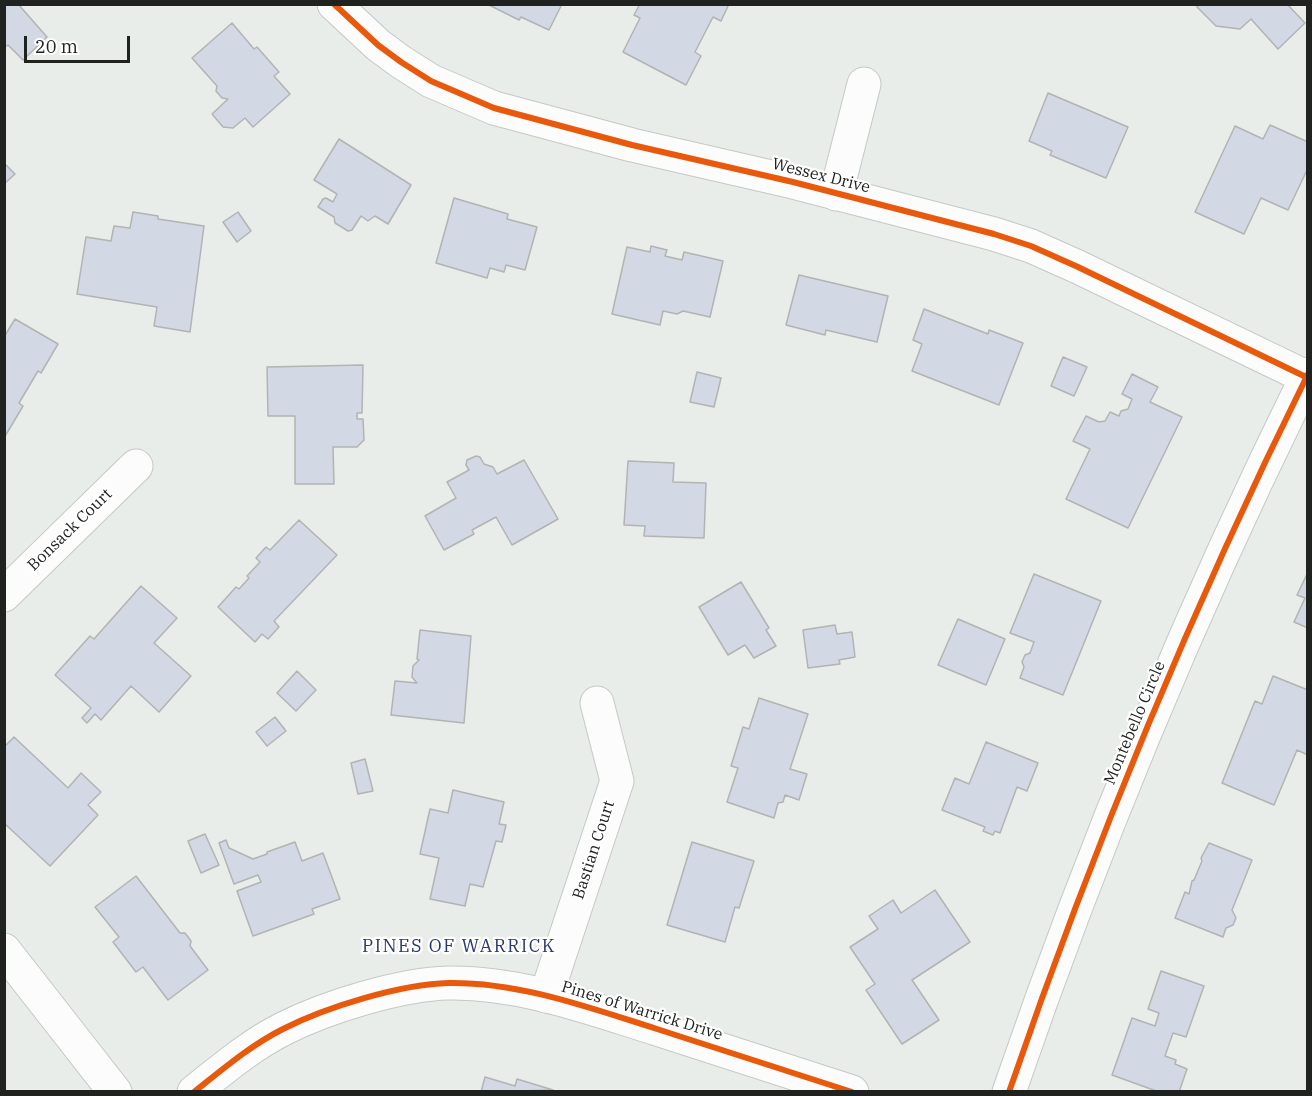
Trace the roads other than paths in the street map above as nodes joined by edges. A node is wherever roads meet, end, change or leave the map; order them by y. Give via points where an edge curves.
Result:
1 (334, 4) edge
2 (864, 84) dead end
3 (836, 194) junction
4 (1307, 376) edge
5 (136, 466) dead end
6 (4, 595) edge
7 (597, 703) dead end
8 (4, 950) edge
9 (546, 996) junction
10 (115, 1092) edge
11 (194, 1092) edge
12 (852, 1092) edge
13 (1009, 1092) edge

1 - 3 street, Wessex Drive via 401,62 431,81 494,108
2 - 3 street
3 - 4 street, Wessex Drive via 1030,246
4 - 13 street, Montebello Circle via 1266,458 1160,698 1044,988
5 - 6 street, Bonsack Court
7 - 9 street, Bastian Court via 617,780
8 - 10 street
9 - 11 street, Pines of Warrick Drive via 448,983 351,1001 284,1028
9 - 12 street, Pines of Warrick Drive

